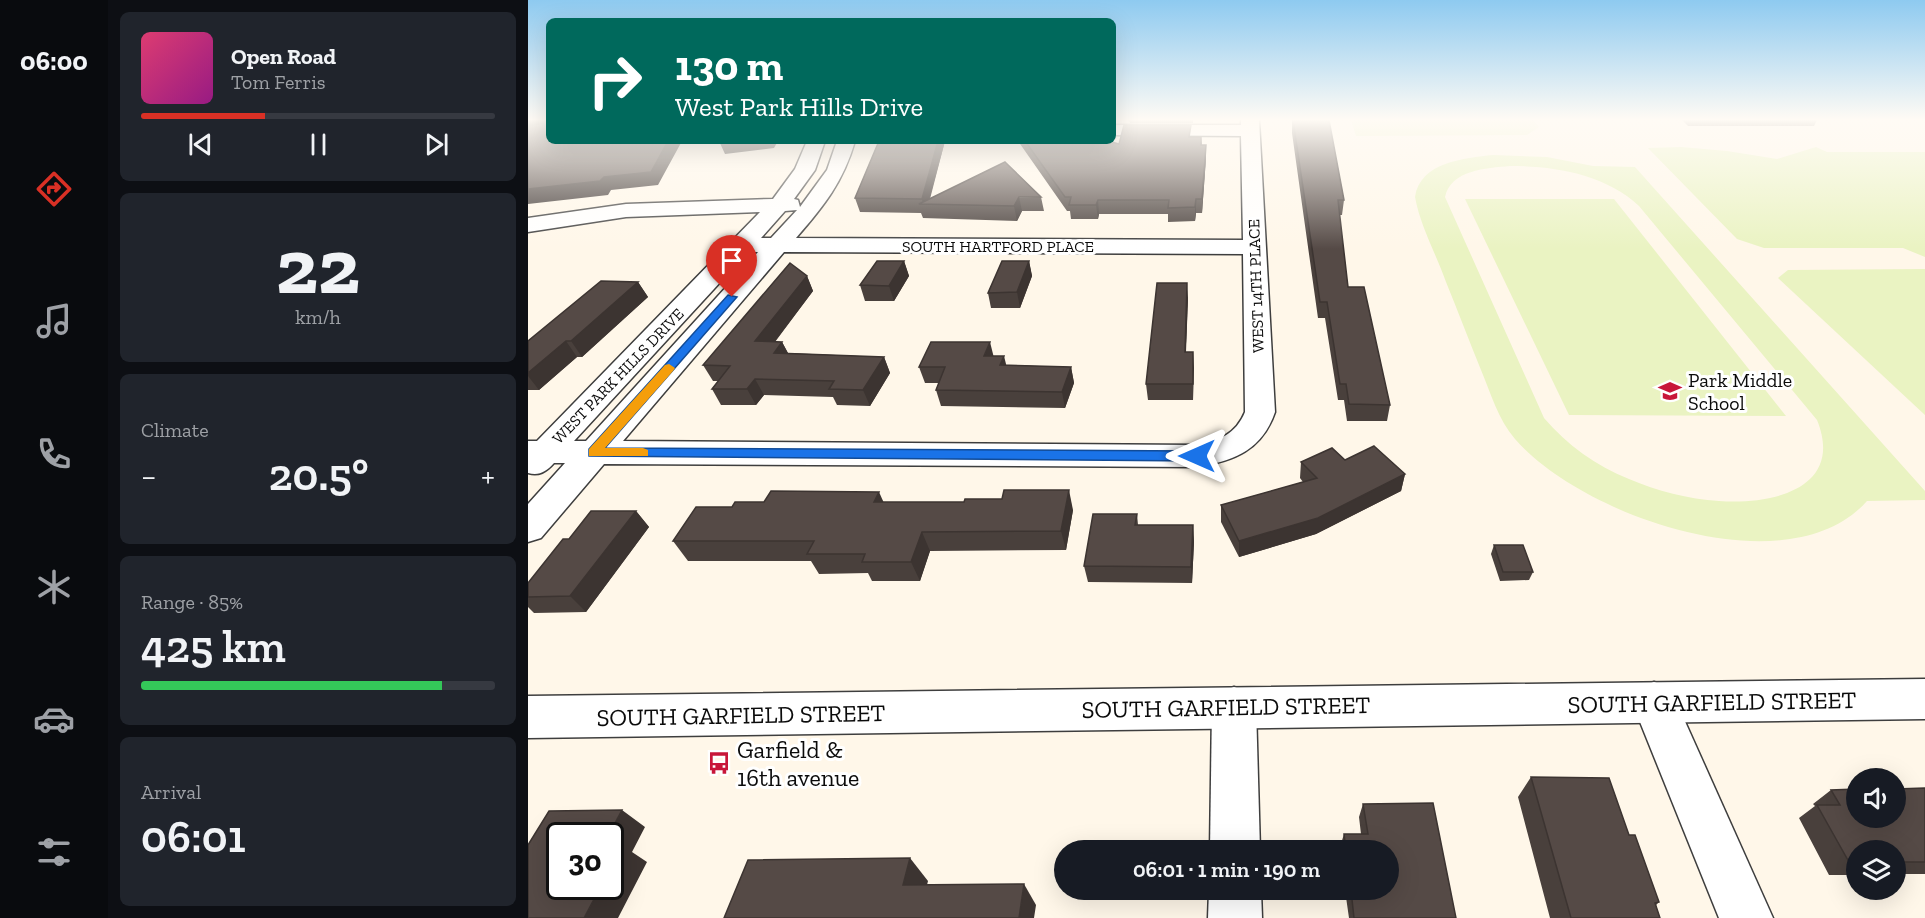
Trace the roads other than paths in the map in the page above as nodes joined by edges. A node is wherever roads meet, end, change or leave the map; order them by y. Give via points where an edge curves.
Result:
1 (808, 163) edge
2 (839, 163) edge
3 (1251, 163) edge
4 (779, 205) junction
5 (813, 205) junction
6 (528, 225) edge
7 (742, 245) junction
8 (778, 245) junction
9 (1254, 247) junction
10 (594, 453) junction
11 (534, 458) edge
12 (528, 528) edge
13 (1925, 699) edge
14 (1654, 702) junction
15 (1234, 707) junction
16 (528, 717) edge
17 (1234, 840) edge
18 (1235, 900) edge
19 (1235, 918) edge
20 (1746, 918) edge

1 - 4 street, WEST PARK HILLS DRIVE
2 - 5 street, WEST PARK HILLS DRIVE
3 - 9 street, WEST 14TH PLACE
4 - 5 street
4 - 6 street via 604,211
4 - 7 street, WEST PARK HILLS DRIVE
5 - 8 street, WEST PARK HILLS DRIVE
7 - 8 street, SOUTH HARTFORD PLACE
7 - 11 street, WEST PARK HILLS DRIVE
8 - 9 street, SOUTH HARTFORD PLACE
8 - 10 street, WEST PARK HILLS DRIVE
9 - 10 street, WEST 14TH PLACE via 1260,412 1250,435 1224,451 1197,456
10 - 11 street
10 - 12 street, WEST PARK HILLS DRIVE
13 - 14 street, SOUTH GARFIELD STREET
14 - 15 street, SOUTH GARFIELD STREET
14 - 20 street
15 - 16 street, SOUTH GARFIELD STREET
15 - 17 street
18 - 19 street

